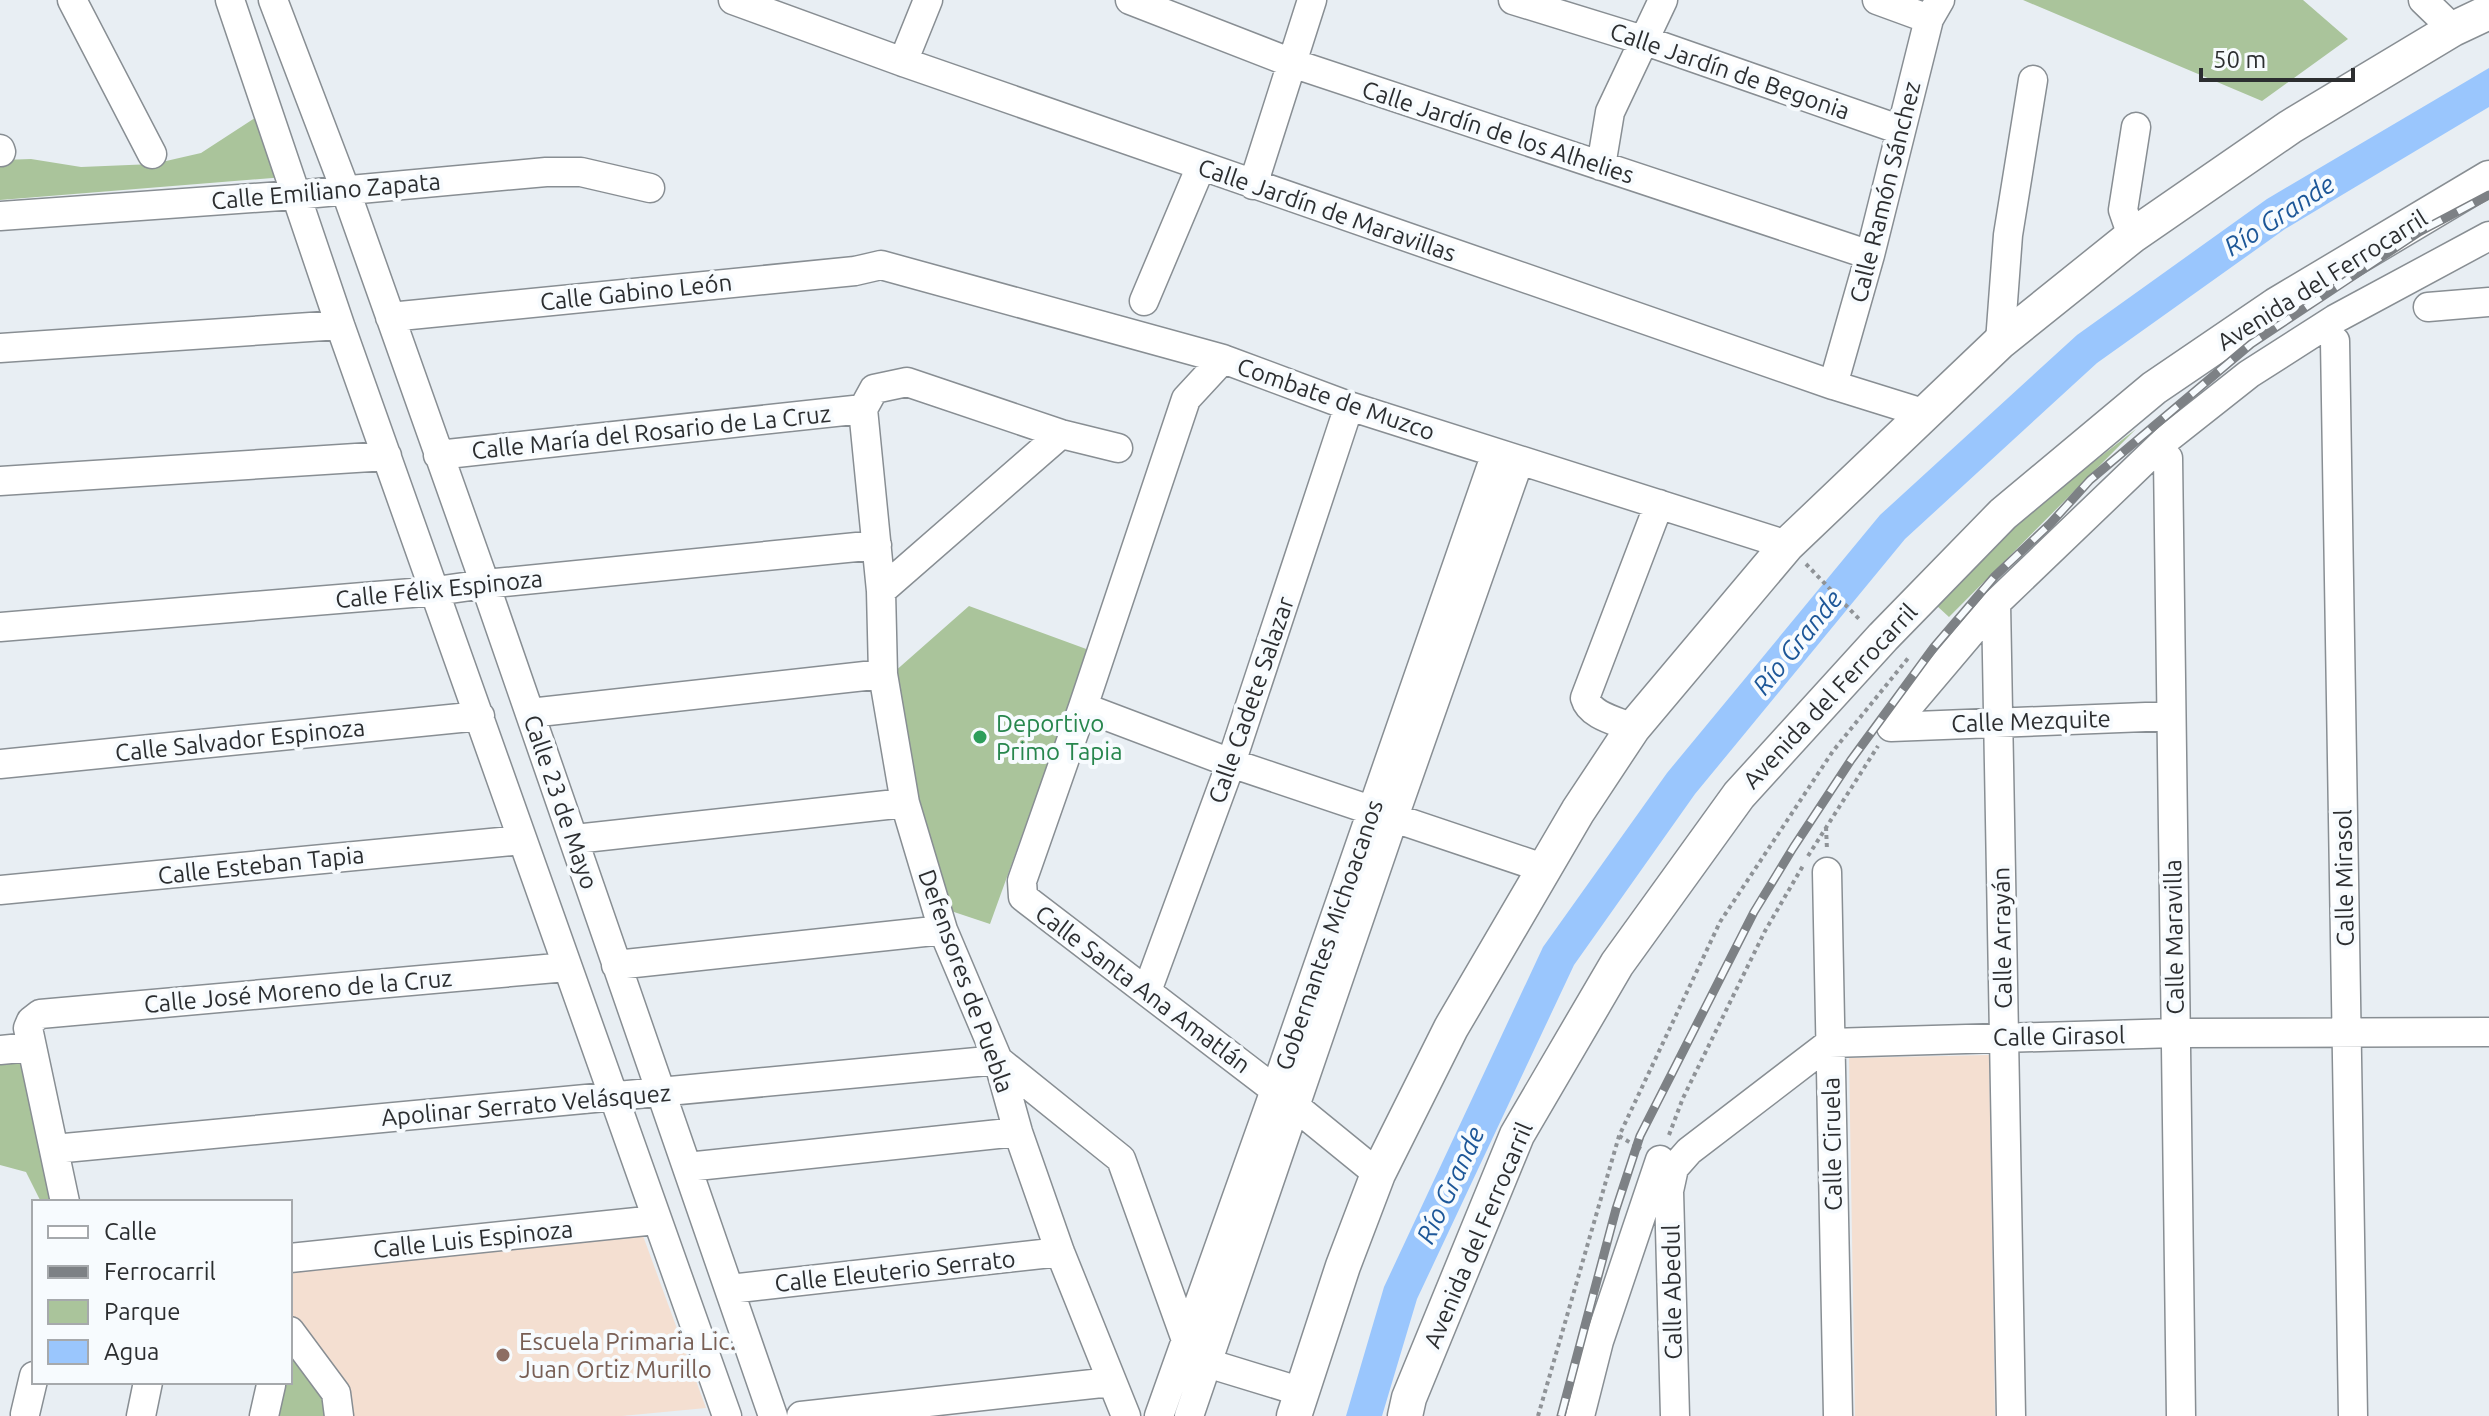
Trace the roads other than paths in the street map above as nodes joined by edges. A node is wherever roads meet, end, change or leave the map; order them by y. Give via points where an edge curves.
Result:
1 (72, 0) edge
2 (212, 0) edge
3 (230, 0) edge
4 (273, 0) edge
5 (733, 0) edge
6 (928, 0) edge
7 (1130, 0) edge
8 (1312, 0) edge
9 (1513, 0) edge
10 (1663, 0) edge
11 (1877, 0) edge
12 (2423, 0) edge
13 (1934, 9) edge
14 (2489, 12) edge
15 (2453, 29) junction
16 (243, 39) junction
17 (1646, 41) junction
18 (903, 62) junction
19 (1292, 63) junction
20 (2033, 80) dead end
21 (2136, 127) dead end
22 (1901, 130) junction
23 (152, 154) dead end
24 (1201, 166) junction
25 (1601, 166) junction
26 (2489, 178) edge
27 (1253, 185) junction
28 (650, 188) dead end
29 (345, 189) junction
30 (295, 195) junction
31 (0, 216) edge
32 (2132, 236) junction
33 (2489, 236) edge
34 (1870, 255) junction
35 (881, 265) joint
36 (1144, 301) dead end
37 (2489, 302) edge
38 (2428, 307) dead end
39 (390, 317) junction
40 (340, 325) junction
41 (2335, 330) junction
42 (2000, 342) junction
43 (0, 348) edge
44 (1223, 359) junction
45 (1833, 385) junction
46 (869, 399) junction
47 (1349, 406) junction
48 (1923, 413) junction
49 (1061, 434) junction
50 (1118, 448) dead end
51 (438, 455) junction
52 (387, 456) junction
53 (1508, 457) junction
54 (2168, 458) dead end
55 (0, 481) edge
56 (1659, 504) junction
57 (877, 545) junction
58 (1787, 545) junction
59 (485, 584) junction
60 (436, 591) junction
61 (881, 591) junction
62 (1996, 603) junction
63 (0, 627) edge
64 (883, 674) junction
65 (1083, 707) junction
66 (530, 713) junction
67 (480, 716) junction
68 (2171, 716) junction
69 (1998, 723) junction
70 (1891, 727) joint
71 (1633, 728) junction
72 (1231, 763) junction
73 (0, 764) edge
74 (905, 803) junction
75 (1383, 813) junction
76 (575, 839) junction
77 (522, 840) junction
78 (1543, 868) junction
79 (1827, 872) dead end
80 (0, 890) edge
81 (943, 930) junction
82 (616, 965) junction
83 (567, 967) junction
84 (1147, 991) junction
85 (2489, 1032) edge
86 (2176, 1033) junction
87 (31, 1034) junction
88 (2347, 1034) junction
89 (2004, 1037) junction
90 (1830, 1043) junction
91 (0, 1050) edge
92 (998, 1060) junction
93 (661, 1093) junction
94 (614, 1096) junction
95 (1286, 1098) junction
96 (1018, 1132) junction
97 (54, 1149) junction
98 (1667, 1164) junction
99 (687, 1167) junction
100 (1378, 1174) junction
101 (65, 1200) edge
102 (656, 1220) junction
103 (1060, 1252) junction
104 (292, 1258) edge
105 (730, 1289) junction
106 (292, 1334) edge
107 (1186, 1340) junction
108 (1207, 1363) junction
109 (32, 1381) edge
110 (1111, 1382) junction
111 (148, 1384) edge
112 (271, 1385) dead end
113 (1298, 1404) edge
114 (20, 1413) edge
115 (141, 1416) edge
116 (264, 1416) edge
117 (339, 1416) edge
118 (727, 1416) edge
119 (773, 1416) edge
120 (801, 1416) edge
121 (1126, 1416) edge
122 (1159, 1416) edge
123 (1189, 1416) edge
124 (1405, 1416) edge
125 (1580, 1416) edge
126 (1675, 1416) edge
127 (1838, 1416) edge
128 (2011, 1416) edge
129 (2181, 1416) edge
130 (2353, 1416) edge

1 - 23 street
2 - 16 street
3 - 16 street, Calle 23 de Mayo
4 - 29 street, Calle 23 de Mayo
5 - 18 street, Calle Jardín de Maravillas
6 - 18 street
7 - 19 street, Calle Jardín de los Alhelies
8 - 19 street
9 - 17 street, Calle Jardín de Begonia
10 - 17 street
11 - 13 street
12 - 15 street
13 - 22 street, Calle Ramón Sánchez
14 - 15 main road
15 - 32 main road via 2290,127
16 - 30 street, Calle 23 de Mayo
17 - 22 street, Calle Jardín de Begonia
17 - 25 street via 1610,112
18 - 24 street, Calle Jardín de Maravillas
19 - 25 street, Calle Jardín de los Alhelies
19 - 27 street
20 - 42 street via 2008,235
21 - 32 street via 2123,210
22 - 34 street, Calle Ramón Sánchez
24 - 27 street, Calle Jardín de Maravillas
24 - 36 street
25 - 34 street, Calle Jardín de los Alhelies
26 - 124 main road, Avenida del Ferrocarril via 2276,305 2154,388 1872,629 1739,795 1617,964 1517,1135
27 - 45 street, Calle Jardín de Maravillas
28 - 29 street, Calle Emiliano Zapata via 581,172 546,172
29 - 30 street, Calle Emiliano Zapata
29 - 39 street, Calle 23 de Mayo
30 - 31 street, Calle Emiliano Zapata
30 - 40 street, Calle 23 de Mayo
32 - 42 main road
33 - 41 street, Avenida del Ferrocarril
34 - 45 street, Calle Ramón Sánchez
35 - 39 street, Calle Gabino León
35 - 44 street, Combate de Muzco
37 - 38 street
39 - 51 street, Calle 23 de Mayo
40 - 43 street
40 - 52 street, Calle 23 de Mayo
41 - 62 street, Avenida del Ferrocarril via 2249,374 2168,438
41 - 88 street, Calle Mirasol
42 - 48 main road
44 - 47 street, Combate de Muzco
44 - 65 street, Calle Santa Ana Amatlán via 1186,399
45 - 48 street, Calle Jardín de Maravillas
46 - 49 street, Calle María del Rosario de La Cruz via 907,382
46 - 51 street, Calle María del Rosario de La Cruz
46 - 57 street, Defensores de Puebla
47 - 53 street, Combate de Muzco
47 - 72 street, Calle Cadete Salazar
48 - 58 main road
49 - 50 street, Calle María del Rosario de La Cruz
49 - 61 street
51 - 59 street, Calle 23 de Mayo
52 - 55 street
52 - 60 street, Calle 23 de Mayo
53 - 56 street, Combate de Muzco
53 - 75 street, Gobernantes Michoacanos
54 - 68 street, Calle Maravilla
56 - 58 street, Combate de Muzco
56 - 71 street via 1585,698 1596,713
57 - 59 street, Calle Félix Espinoza
57 - 61 street, Defensores de Puebla
58 - 71 main road
59 - 60 street, Calle Félix Espinoza
59 - 66 street, Calle 23 de Mayo
60 - 63 street, Calle Félix Espinoza
60 - 67 street, Calle 23 de Mayo
61 - 64 street, Defensores de Puebla
62 - 69 street, Calle Arrayán
62 - 70 street, Avenida del Ferrocarril
64 - 66 street
64 - 74 street, Defensores de Puebla
65 - 72 street
65 - 84 street, Calle Santa Ana Amatlán via 1022,881 1023,897
66 - 76 street, Calle 23 de Mayo
67 - 73 street, Calle Salvador Espinoza
67 - 77 street, Calle 23 de Mayo
68 - 69 street, Calle Mezquite
68 - 86 street, Calle Maravilla
69 - 70 street, Calle Mezquite
69 - 89 street, Calle Arrayán
71 - 78 main road
72 - 75 street
72 - 84 street, Calle Cadete Salazar
74 - 76 street
74 - 81 street, Defensores de Puebla
75 - 78 street
75 - 95 street, Gobernantes Michoacanos
76 - 82 street, Calle 23 de Mayo
77 - 80 street, Calle Esteban Tapia
77 - 83 street, Calle 23 de Mayo
78 - 100 main road via 1451,1028
79 - 90 street, Calle Ciruela
81 - 82 street
81 - 92 street, Defensores de Puebla
82 - 93 street, Calle 23 de Mayo
83 - 87 street, Calle José Moreno de la Cruz via 40,1014
83 - 94 street, Calle 23 de Mayo
84 - 95 street, Calle Santa Ana Amatlán
85 - 88 street, Calle Girasol
86 - 88 street, Calle Girasol
86 - 89 street, Calle Girasol
86 - 129 street, Calle Maravilla
87 - 91 street, Calle José Moreno de la Cruz
87 - 97 street
88 - 130 street, Calle Mirasol
89 - 90 street, Calle Girasol
89 - 128 street, Calle Arrayán
90 - 98 street
90 - 127 street, Calle Ciruela
92 - 93 street, Apolinar Serrato Velásquez
92 - 96 street, Defensores de Puebla
92 - 107 street via 1121,1159
93 - 94 street, Apolinar Serrato Velásquez
93 - 99 street, Calle 23 de Mayo
94 - 97 street, Apolinar Serrato Velásquez
94 - 102 street, Calle 23 de Mayo
95 - 100 street, Calle Santa Ana Amatlán
95 - 107 street, Gobernantes Michoacanos
95 - 108 street, Gobernantes Michoacanos
96 - 99 street
96 - 103 street, Defensores de Puebla
97 - 101 street
98 - 125 street via 1599,1341
98 - 126 street, Calle Abedul
99 - 105 street, Calle 23 de Mayo
100 - 113 main road
102 - 104 street, Calle Luis Espinoza
102 - 118 street, Calle 23 de Mayo
103 - 105 street, Calle Eleuterio Serrato
103 - 110 street, Defensores de Puebla
105 - 119 street, Calle 23 de Mayo
106 - 117 street via 336,1393
107 - 108 street
107 - 122 street, Gobernantes Michoacanos
108 - 113 street
108 - 123 street, Gobernantes Michoacanos
109 - 114 street
110 - 120 street
110 - 121 street, Defensores de Puebla
111 - 115 street
112 - 116 street

